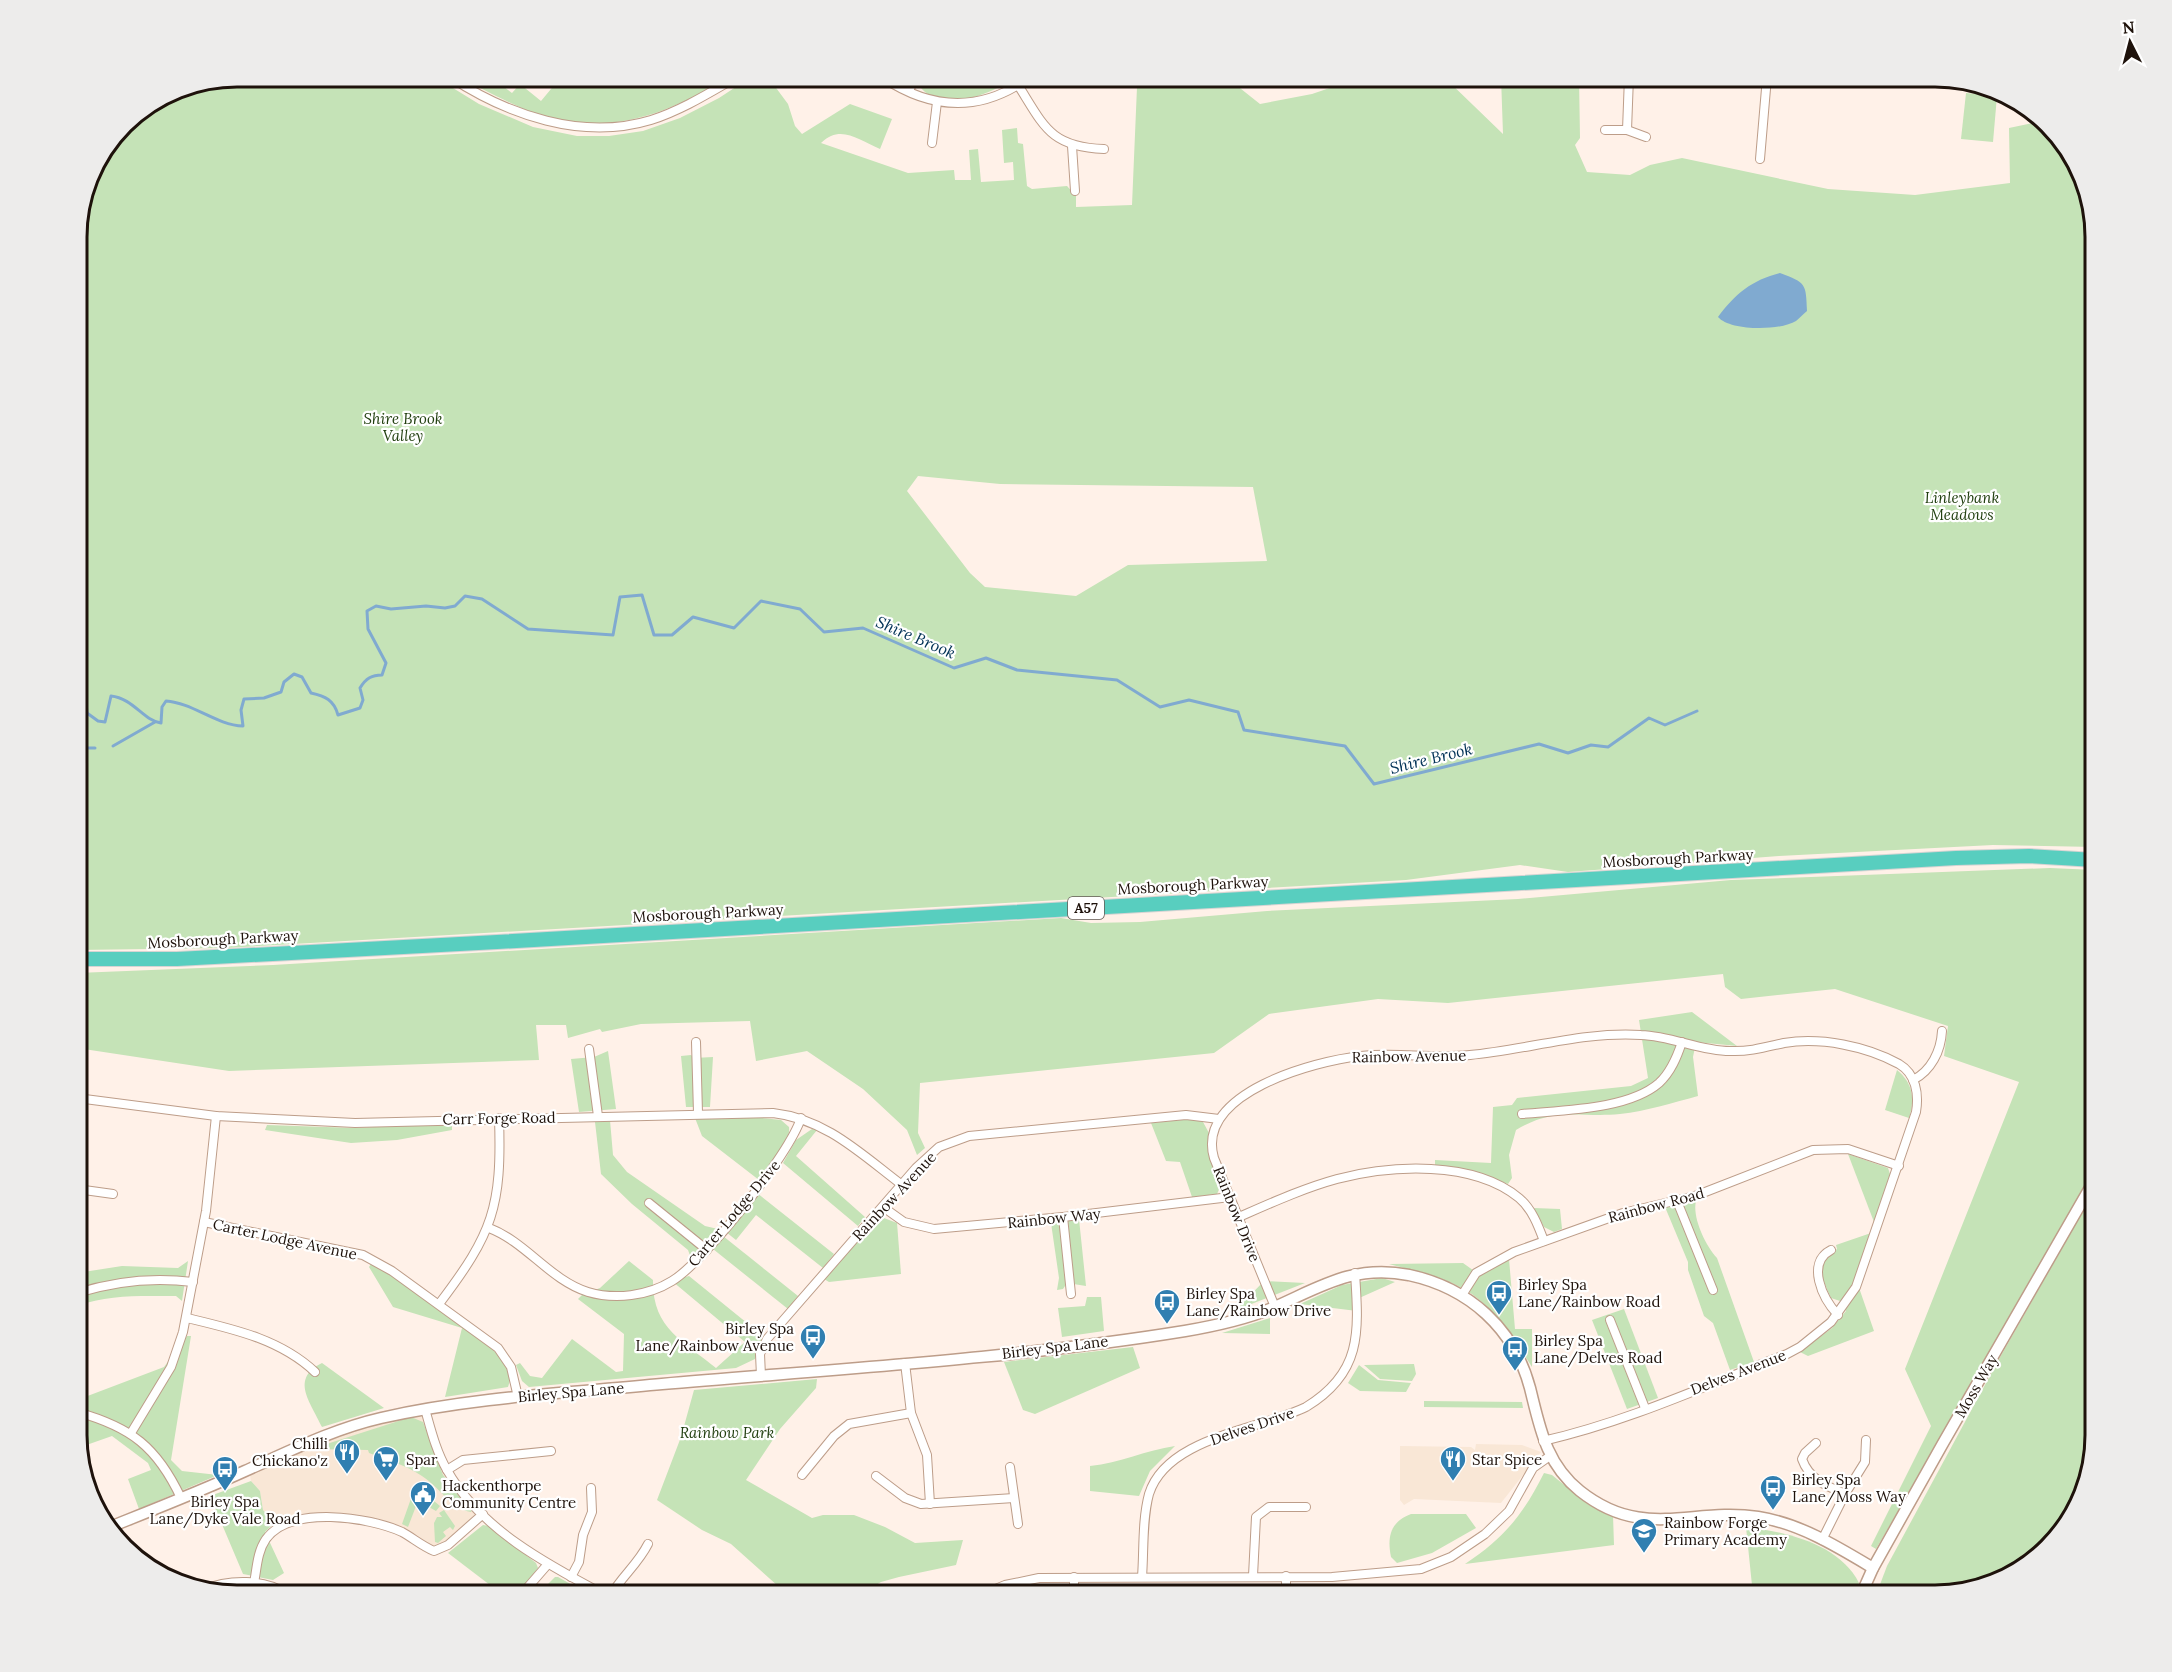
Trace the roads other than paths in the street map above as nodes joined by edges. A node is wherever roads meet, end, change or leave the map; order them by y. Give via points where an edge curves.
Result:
1 (469, 87) edge
2 (719, 87) edge
3 (902, 87) edge
4 (911, 87) edge
5 (1014, 87) edge
6 (1019, 87) edge
7 (1629, 87) edge
8 (1766, 87) edge
9 (909, 91) junction
10 (937, 102) junction
11 (1605, 130) dead end
12 (1627, 130) junction
13 (1646, 137) dead end
14 (932, 143) dead end
15 (1072, 146) junction
16 (1104, 149) dead end
17 (1760, 159) dead end
18 (1075, 191) dead end
19 (2085, 859) edge
20 (87, 960) edge
21 (1942, 1031) dead end
22 (696, 1042) dead end
23 (1682, 1042) junction
24 (589, 1049) dead end
25 (1913, 1080) junction
26 (87, 1099) edge
27 (698, 1113) junction
28 (1522, 1114) dead end
29 (216, 1116) junction
30 (598, 1116) junction
31 (499, 1118) junction
32 (801, 1118) junction
33 (1219, 1119) junction
34 (1899, 1166) junction
35 (902, 1185) junction
36 (87, 1190) edge
37 (113, 1194) dead end
38 (1230, 1197) junction
39 (2085, 1198) edge
40 (1677, 1201) junction
41 (649, 1203) dead end
42 (883, 1207) junction
43 (1239, 1216) junction
44 (1063, 1217) junction
45 (204, 1222) junction
46 (489, 1228) junction
47 (1544, 1240) junction
48 (707, 1250) junction
49 (1831, 1250) dead end
50 (1355, 1273) junction
51 (193, 1282) junction
52 (87, 1290) edge
53 (1713, 1290) dead end
54 (1071, 1294) dead end
55 (1462, 1295) junction
56 (440, 1304) junction
57 (1275, 1307) junction
58 (1838, 1315) junction
59 (187, 1318) junction
60 (1610, 1320) dead end
61 (905, 1363) junction
62 (315, 1372) dead end
63 (761, 1376) junction
64 (518, 1397) junction
65 (1646, 1408) junction
66 (425, 1409) junction
67 (911, 1413) junction
68 (87, 1416) edge
69 (130, 1432) junction
70 (1866, 1440) dead end
71 (1543, 1441) junction
72 (1816, 1443) dead end
73 (551, 1451) dead end
74 (1550, 1456) junction
75 (1010, 1467) dead end
76 (447, 1470) junction
77 (802, 1475) dead end
78 (876, 1476) dead end
79 (591, 1488) dead end
80 (1845, 1494) junction
81 (182, 1498) junction
82 (1014, 1498) junction
83 (930, 1504) junction
84 (1306, 1507) dead end
85 (483, 1514) junction
86 (117, 1524) edge
87 (1018, 1524) dead end
88 (1822, 1540) junction
89 (648, 1544) dead end
90 (548, 1564) junction
91 (1873, 1568) junction
92 (1253, 1576) junction
93 (1286, 1576) junction
94 (571, 1577) junction
95 (1074, 1577) junction
96 (1142, 1577) junction
97 (254, 1583) junction
98 (219, 1584) edge
99 (265, 1585) edge
100 (530, 1585) edge
101 (585, 1585) edge
102 (617, 1585) edge
103 (1009, 1585) edge
104 (1074, 1585) edge
105 (1286, 1585) edge
106 (1866, 1585) edge

1 - 2 street via 542,120 591,128 654,119
3 - 9 street
4 - 9 street
5 - 10 street via 972,102
6 - 15 street via 1040,121
7 - 12 street
8 - 17 street
9 - 10 street
10 - 14 street
11 - 12 street
12 - 13 street
15 - 16 street via 1090,151
15 - 18 street
19 - 20 highway, Mosborough Parkway / A57 via 1956,858 177,959
21 - 25 street via 1938,1052 1929,1068
22 - 27 street
23 - 25 street, Rainbow Avenue via 1733,1052 1798,1041 1827,1042 1882,1057 1900,1065
23 - 28 street via 1667,1074 1647,1091 1602,1104
23 - 33 street, Rainbow Avenue via 1618,1035 1470,1055 1379,1054 1341,1059 1304,1068 1256,1089
24 - 30 street
25 - 34 street via 1916,1112
26 - 29 street, Carr Forge Road
27 - 30 street, Carr Forge Road
27 - 32 street, Carr Forge Road via 773,1113
29 - 31 street, Carr Forge Road via 355,1123
29 - 45 street
30 - 31 street, Carr Forge Road
31 - 46 street via 498,1185
32 - 35 street, Carr Forge Road via 833,1132
32 - 48 street, Carter Lodge Drive via 788,1147
33 - 35 street, Rainbow Avenue via 1186,1115 958,1138 926,1157
33 - 38 street, Rainbow Drive via 1212,1136 1212,1150
34 - 40 street, Rainbow Road via 1848,1149 1824,1148
34 - 58 street, Delves Avenue via 1863,1270
35 - 42 street, Rainbow Avenue
36 - 37 street
38 - 43 street, Rainbow Drive
38 - 44 street, Rainbow Way
39 - 91 street, Moss Way
40 - 47 street, Rainbow Road via 1623,1213
40 - 53 street
41 - 48 street
42 - 44 street, Rainbow Way via 904,1222 934,1229
42 - 63 street, Rainbow Avenue via 767,1339 760,1354
43 - 47 street via 1353,1175 1442,1171 1479,1178 1510,1191 1526,1206
43 - 57 street, Rainbow Drive
44 - 54 street
45 - 51 street
45 - 56 street, Carter Lodge Avenue via 363,1255
46 - 48 street, Carter Lodge Drive via 573,1285 602,1295 659,1288
46 - 56 street
47 - 55 street, Rainbow Road via 1489,1264 1476,1273
49 - 58 street via 1821,1256 1816,1268 1824,1293
50 - 55 street, Birley Spa Lane via 1411,1276
50 - 57 street, Birley Spa Lane
50 - 96 street, Delves Drive via 1356,1336 1352,1359 1341,1377 1306,1407 1196,1446 1161,1473 1149,1495
51 - 52 street via 141,1280
51 - 59 street
55 - 71 street, Birley Spa Lane via 1490,1317 1513,1347 1530,1388
56 - 64 street, Carter Lodge Avenue via 498,1348 511,1367
57 - 61 street, Birley Spa Lane via 1230,1322 1184,1331
58 - 65 street, Delves Avenue via 1787,1354
59 - 62 street via 269,1342
59 - 69 street via 171,1367
60 - 65 street
61 - 63 street, Birley Spa Lane
61 - 67 street
63 - 64 street, Birley Spa Lane
64 - 66 street, Birley Spa Lane
65 - 71 street, Delves Avenue
66 - 76 street
66 - 81 street, Birley Spa Lane via 327,1434
67 - 77 street via 849,1424
67 - 83 street via 927,1455
68 - 69 street
69 - 81 street via 162,1462
70 - 80 street via 1865,1462
71 - 74 street, Birley Spa Lane
72 - 80 street via 1802,1459 1808,1472
73 - 76 street via 463,1460
74 - 88 street, Birley Spa Lane via 1582,1493 1632,1516 1656,1521 1750,1515 1778,1521
74 - 93 street via 1533,1468 1503,1517 1468,1548 1451,1557 1421,1569 1385,1575
75 - 82 street
76 - 85 street
78 - 83 street via 905,1498
79 - 94 street via 592,1512 579,1562
80 - 88 street
81 - 86 street, Birley Spa Lane
82 - 83 street
82 - 87 street
84 - 92 street via 1269,1507 1256,1517
85 - 90 street
85 - 97 street via 448,1545 434,1551 375,1523 328,1517 294,1521 282,1525 266,1539
88 - 91 street, Birley Spa Lane
89 - 102 street via 640,1560
90 - 94 street
90 - 100 street
91 - 106 street, Moss Way
92 - 93 street
92 - 96 street
93 - 105 street
94 - 101 street
95 - 96 street
95 - 103 street via 1022,1580
95 - 104 street
97 - 98 street
97 - 99 street

